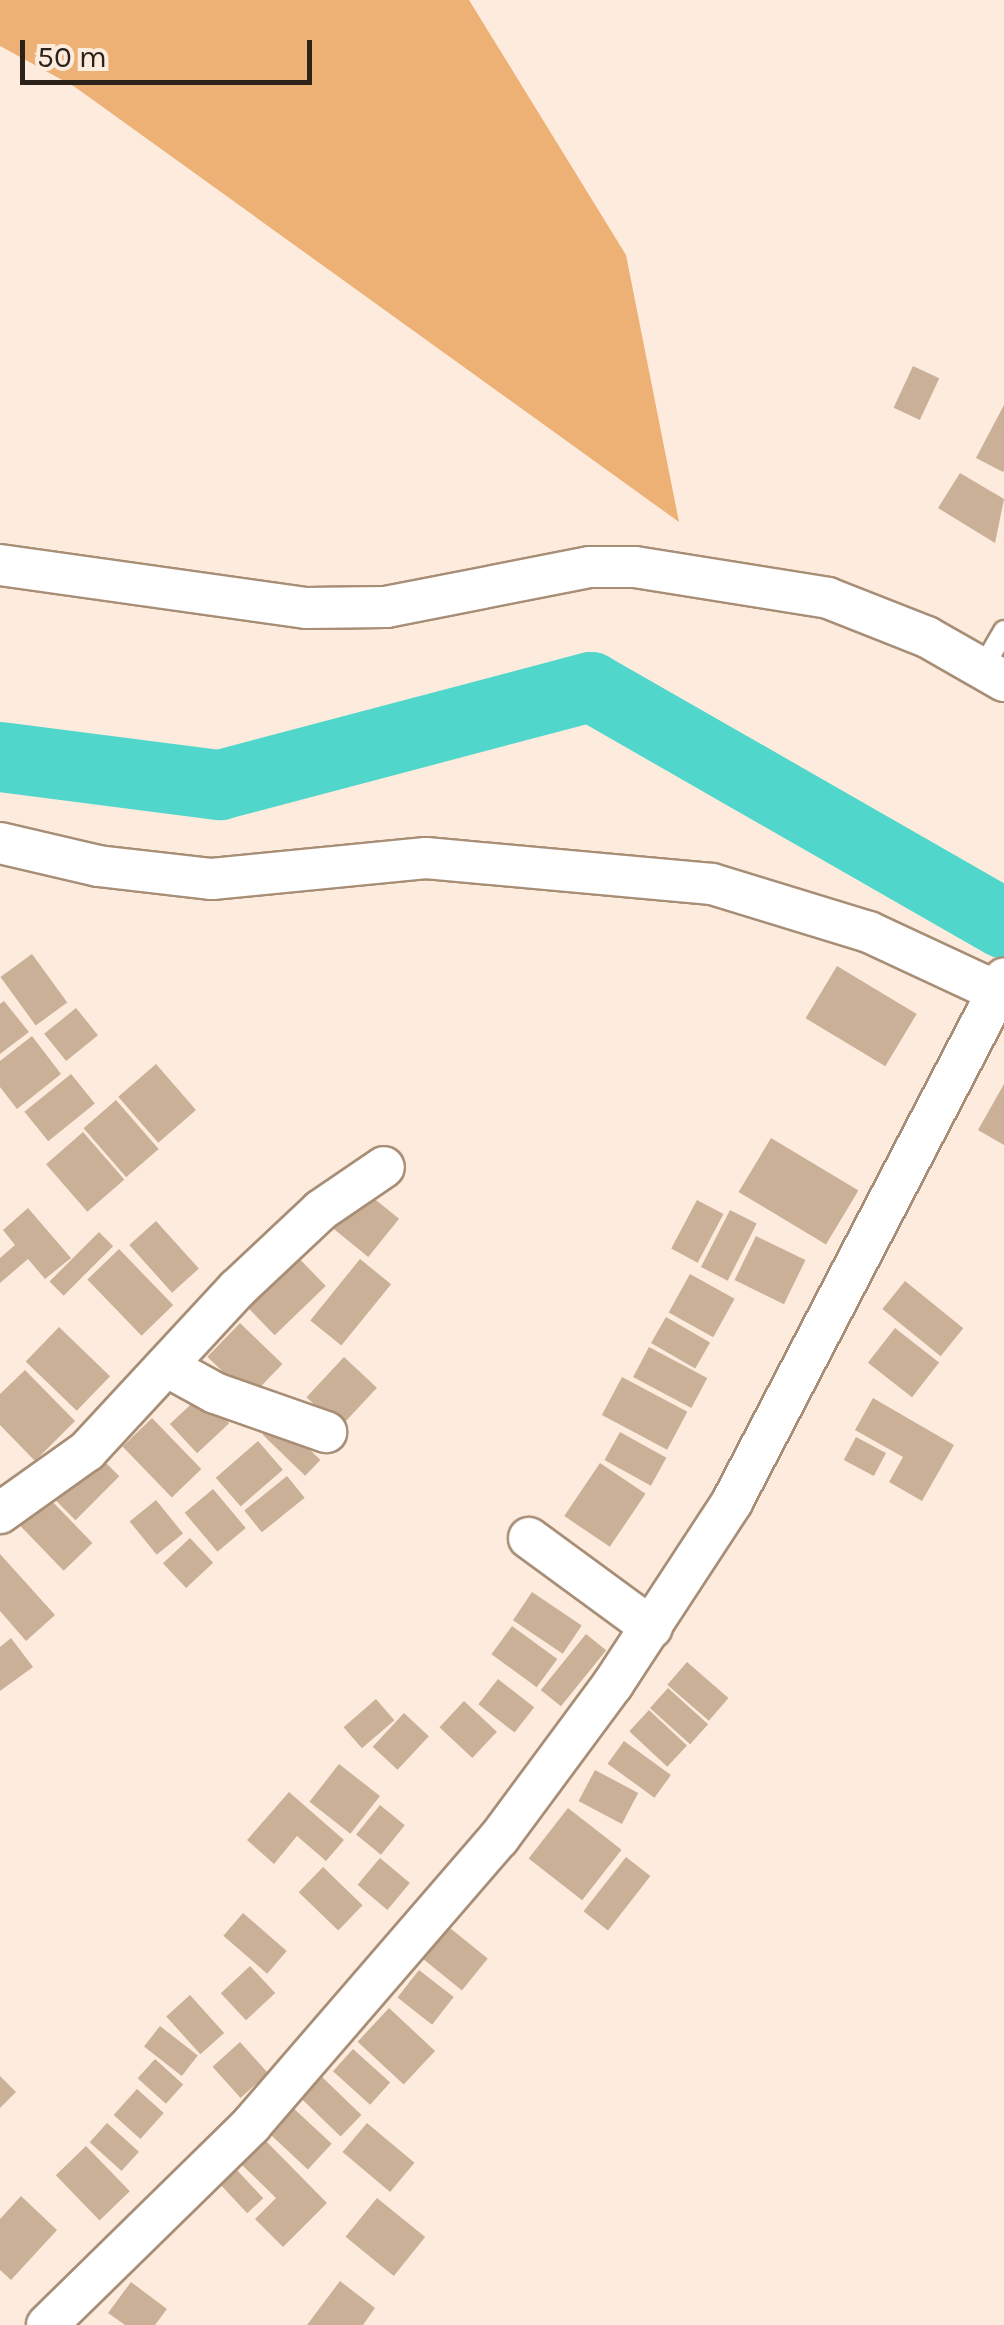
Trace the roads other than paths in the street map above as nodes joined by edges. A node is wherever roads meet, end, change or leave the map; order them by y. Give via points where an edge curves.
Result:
1 (0, 565) edge
2 (1004, 631) edge
3 (993, 675) edge
4 (0, 844) edge
5 (1002, 988) edge
6 (384, 1168) dead end
7 (166, 1366) junction
8 (326, 1432) dead end
9 (0, 1513) edge
10 (529, 1538) dead end
11 (652, 1628) junction
12 (47, 2325) edge

1 - 3 street via 306,608 386,607 590,566 635,567 828,598 927,637
2 - 3 lane
4 - 5 street via 98,866 212,878 426,858 712,884 869,932
5 - 11 street via 732,1502
6 - 7 street via 321,1210
7 - 8 street via 215,1394
7 - 9 street via 86,1451
10 - 11 street
11 - 12 street via 499,1838 251,2124

